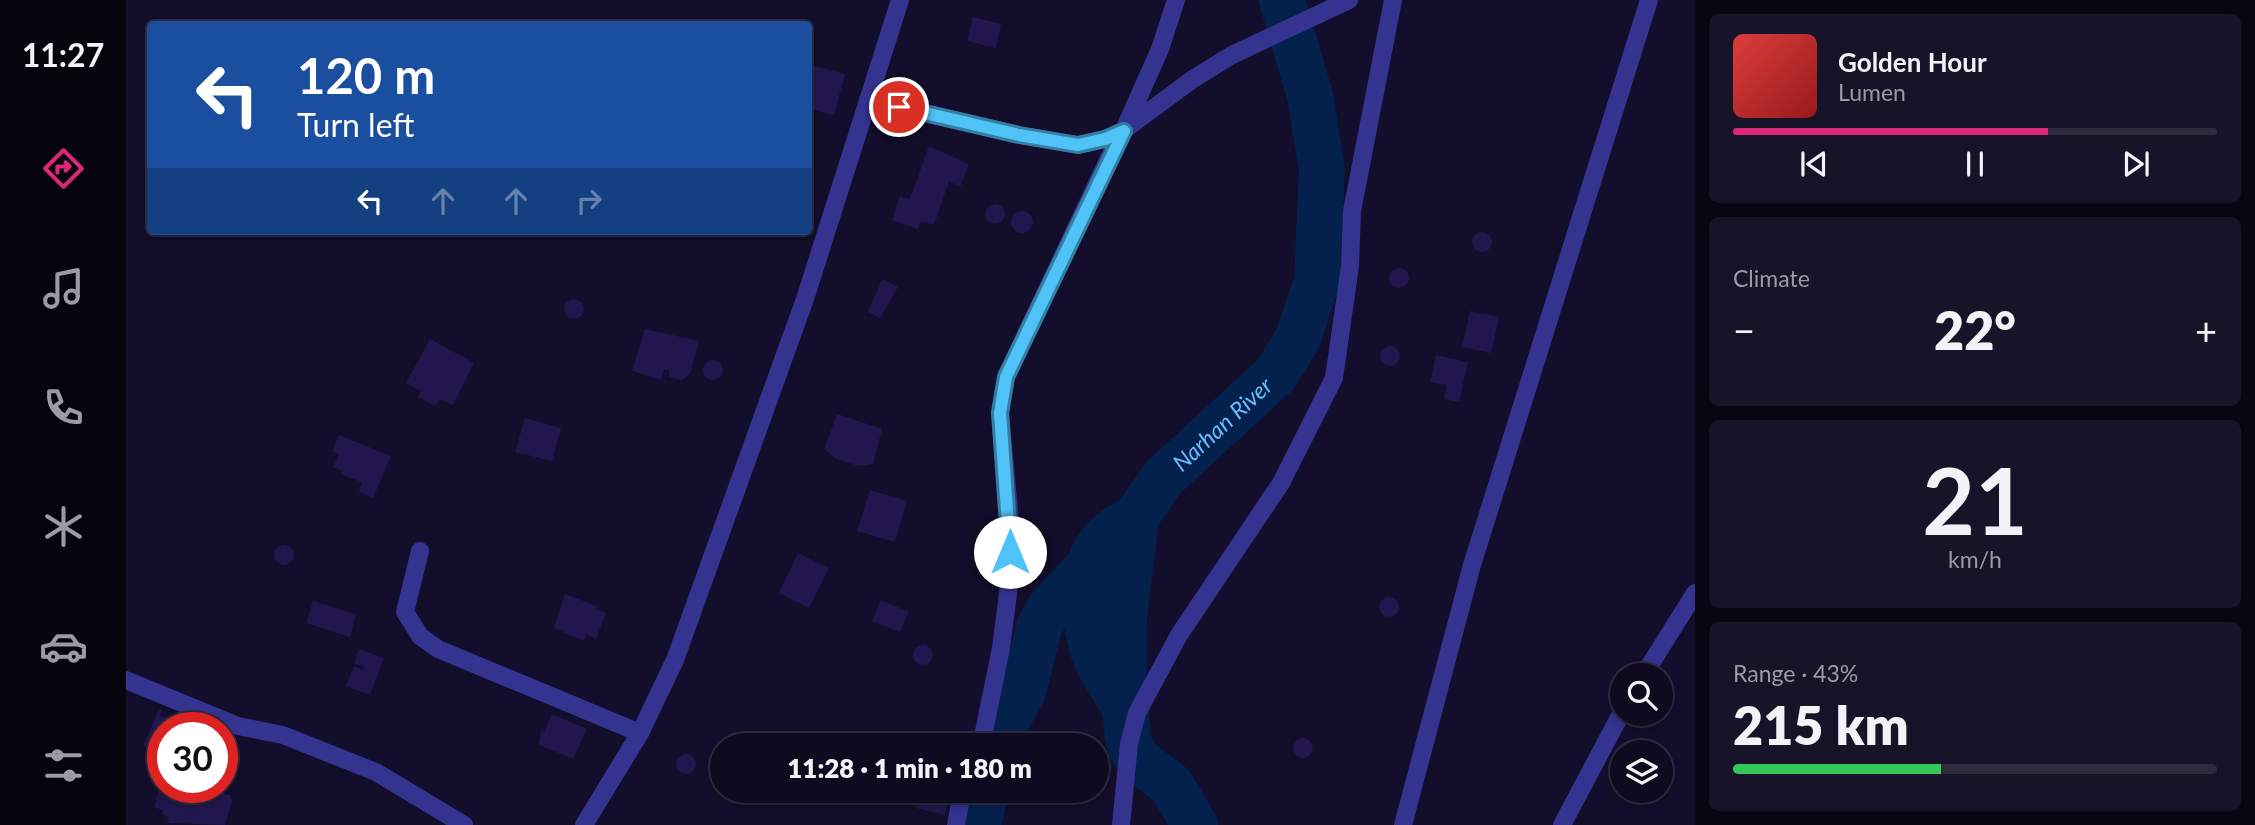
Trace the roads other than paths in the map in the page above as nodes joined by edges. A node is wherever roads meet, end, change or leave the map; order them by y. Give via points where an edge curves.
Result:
1 (900, 0) edge
2 (1176, 0) edge
3 (1349, 0) edge
4 (1394, 0) edge
5 (1649, 0) edge
6 (869, 100) junction
7 (1124, 131) junction
8 (420, 551) dead end
9 (1695, 593) edge
10 (1651, 663) edge
11 (126, 680) edge
12 (1615, 726) edge
13 (640, 733) junction
14 (984, 733) edge
15 (960, 803) edge
16 (464, 825) edge
17 (584, 825) edge
18 (956, 825) edge
19 (1121, 825) edge
20 (1403, 825) edge
21 (1562, 825) edge

1 - 6 street
2 - 7 street
3 - 7 street via 1217,63
4 - 19 street via 1352,211 1350,266 1334,378 1281,483 1180,635 1137,713 1129,744
5 - 20 street via 1472,565
6 - 7 street via 1078,145
6 - 13 street via 801,312 675,660
7 - 14 street via 1006,377 1000,413 1011,531 1008,594
8 - 13 street via 404,612 419,636 438,649
9 - 10 street
11 - 16 street via 238,726 283,735 376,772
12 - 21 street
13 - 17 street
15 - 18 street

